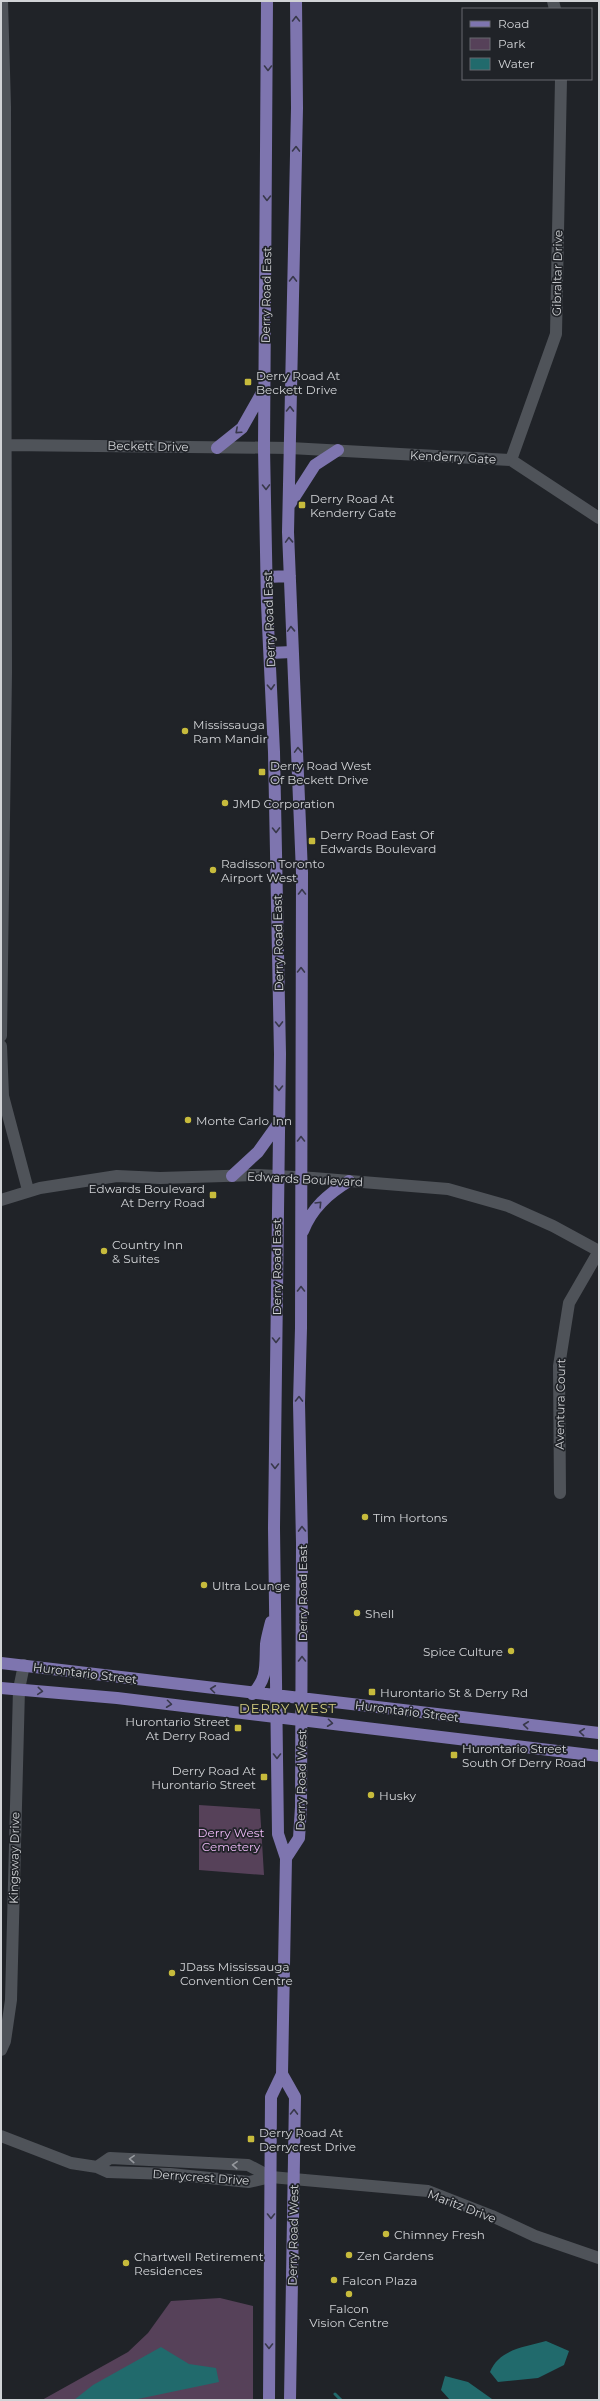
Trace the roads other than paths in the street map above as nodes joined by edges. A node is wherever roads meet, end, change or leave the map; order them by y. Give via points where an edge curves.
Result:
1 (2, 1) edge
2 (267, 1) edge
3 (296, 1) edge
4 (561, 80) edge
5 (265, 386) junction
6 (6, 445) junction
7 (217, 448) junction
8 (264, 448) junction
9 (290, 448) junction
10 (338, 450) junction
11 (511, 460) junction
12 (289, 505) junction
13 (599, 518) edge
14 (290, 576) junction
15 (267, 577) junction
16 (292, 652) junction
17 (270, 653) junction
18 (279, 995) junction
19 (301, 996) junction
20 (1, 1036) edge
21 (1, 1046) edge
22 (280, 1054) junction
23 (300, 1054) junction
24 (278, 1122) junction
25 (232, 1176) junction
26 (277, 1176) junction
27 (301, 1177) junction
28 (349, 1181) junction
29 (28, 1190) junction
30 (1, 1200) edge
31 (301, 1236) junction
32 (599, 1251) edge
33 (560, 1493) dead end
34 (275, 1606) junction
35 (1, 1663) edge
36 (24, 1665) junction
37 (1, 1688) edge
38 (19, 1690) junction
39 (252, 1694) junction
40 (277, 1696) junction
41 (302, 1698) junction
42 (277, 1717) junction
43 (302, 1720) junction
44 (599, 1734) edge
45 (599, 1756) edge
46 (286, 1858) junction
47 (1, 2050) edge
48 (282, 2074) junction
49 (1, 2136) edge
50 (97, 2167) junction
51 (271, 2177) junction
52 (294, 2179) junction
53 (599, 2258) edge
54 (269, 2400) edge
55 (290, 2400) edge

1 - 6 street via 5,108
2 -> 5 main road, Derry Road East
9 -> 3 main road, Derry Road East
4 - 11 street, Gibraltar Drive via 556,334
5 -> 7 main road via 242,428
5 - 8 main road, Derry Road East
6 - 7 street, Beckett Drive
6 - 20 street via 6,713
7 - 8 street, Beckett Drive
8 - 9 street, Beckett Drive
8 -> 15 main road, Derry Road East
9 - 10 street, Kenderry Gate
9 - 12 main road, Derry Road East
10 - 11 street, Kenderry Gate
10 - 12 main road via 315,465
11 - 13 street, Kenderry Gate
14 -> 12 main road, Derry Road East
14 - 15 main road
16 -> 14 main road, Derry Road East
15 - 17 main road, Derry Road East
16 - 17 main road
19 -> 16 main road, Derry Road East via 302,873
17 -> 18 main road, Derry Road East
18 - 19 main road
18 -> 22 main road, Derry Road East
19 - 23 main road, Derry Road East
21 - 29 street via 3,1096
22 - 23 main road
22 -> 24 main road, Derry Road East
27 -> 23 main road, Derry Road East
24 - 25 main road via 258,1152
24 - 26 main road, Derry Road East
25 - 26 street, Edwards Boulevard
25 - 29 street, Edwards Boulevard via 117,1176
26 - 27 street, Edwards Boulevard
26 -> 34 main road, Derry Road East
27 - 28 street, Edwards Boulevard
27 - 31 main road, Derry Road East
31 -> 28 main road via 315,1207 331,1192
28 - 32 street, Edwards Boulevard via 448,1189 508,1206 553,1226
29 - 30 street, Edwards Boulevard
41 -> 31 main road, Derry Road East via 299,1403
32 - 33 street, Aventura Court via 569,1303 559,1366
34 - 39 main road via 266,1643 266,1674 259,1688
34 - 40 main road, Derry Road East
35 - 36 main road, Hurontario Street
36 - 38 street, Kingsway Drive
39 -> 36 main road, Hurontario Street
37 - 38 main road, Hurontario Street
38 -> 42 main road, Hurontario Street via 117,1698
38 - 47 street, Kingsway Drive via 11,2000 5,2041
39 - 40 main road, Hurontario Street
40 - 41 main road, Hurontario Street
40 - 42 main road, Derry Road East
41 - 43 main road, Derry Road West
44 -> 41 main road, Hurontario Street
42 - 43 main road, Hurontario Street
42 -> 46 main road, Derry Road West via 278,1834
43 -> 45 main road, Hurontario Street
43 - 46 main road, Derry Road West via 299,1838
46 - 48 main road, Derry Road West
48 - 51 main road, Derry Road West via 271,2097
52 -> 48 main road, Derry Road West via 294,2097
49 - 50 street, Derrycrest Drive via 71,2163
50 - 51 street, Derrycrest Drive via 108,2172 170,2174 249,2182
51 -> 50 street, Derrycrest Drive via 248,2165 110,2158
51 - 52 street, Maritz Drive
51 -> 54 main road, Derry Road West
52 - 53 street, Maritz Drive via 428,2191 535,2236
52 - 55 main road, Derry Road West

